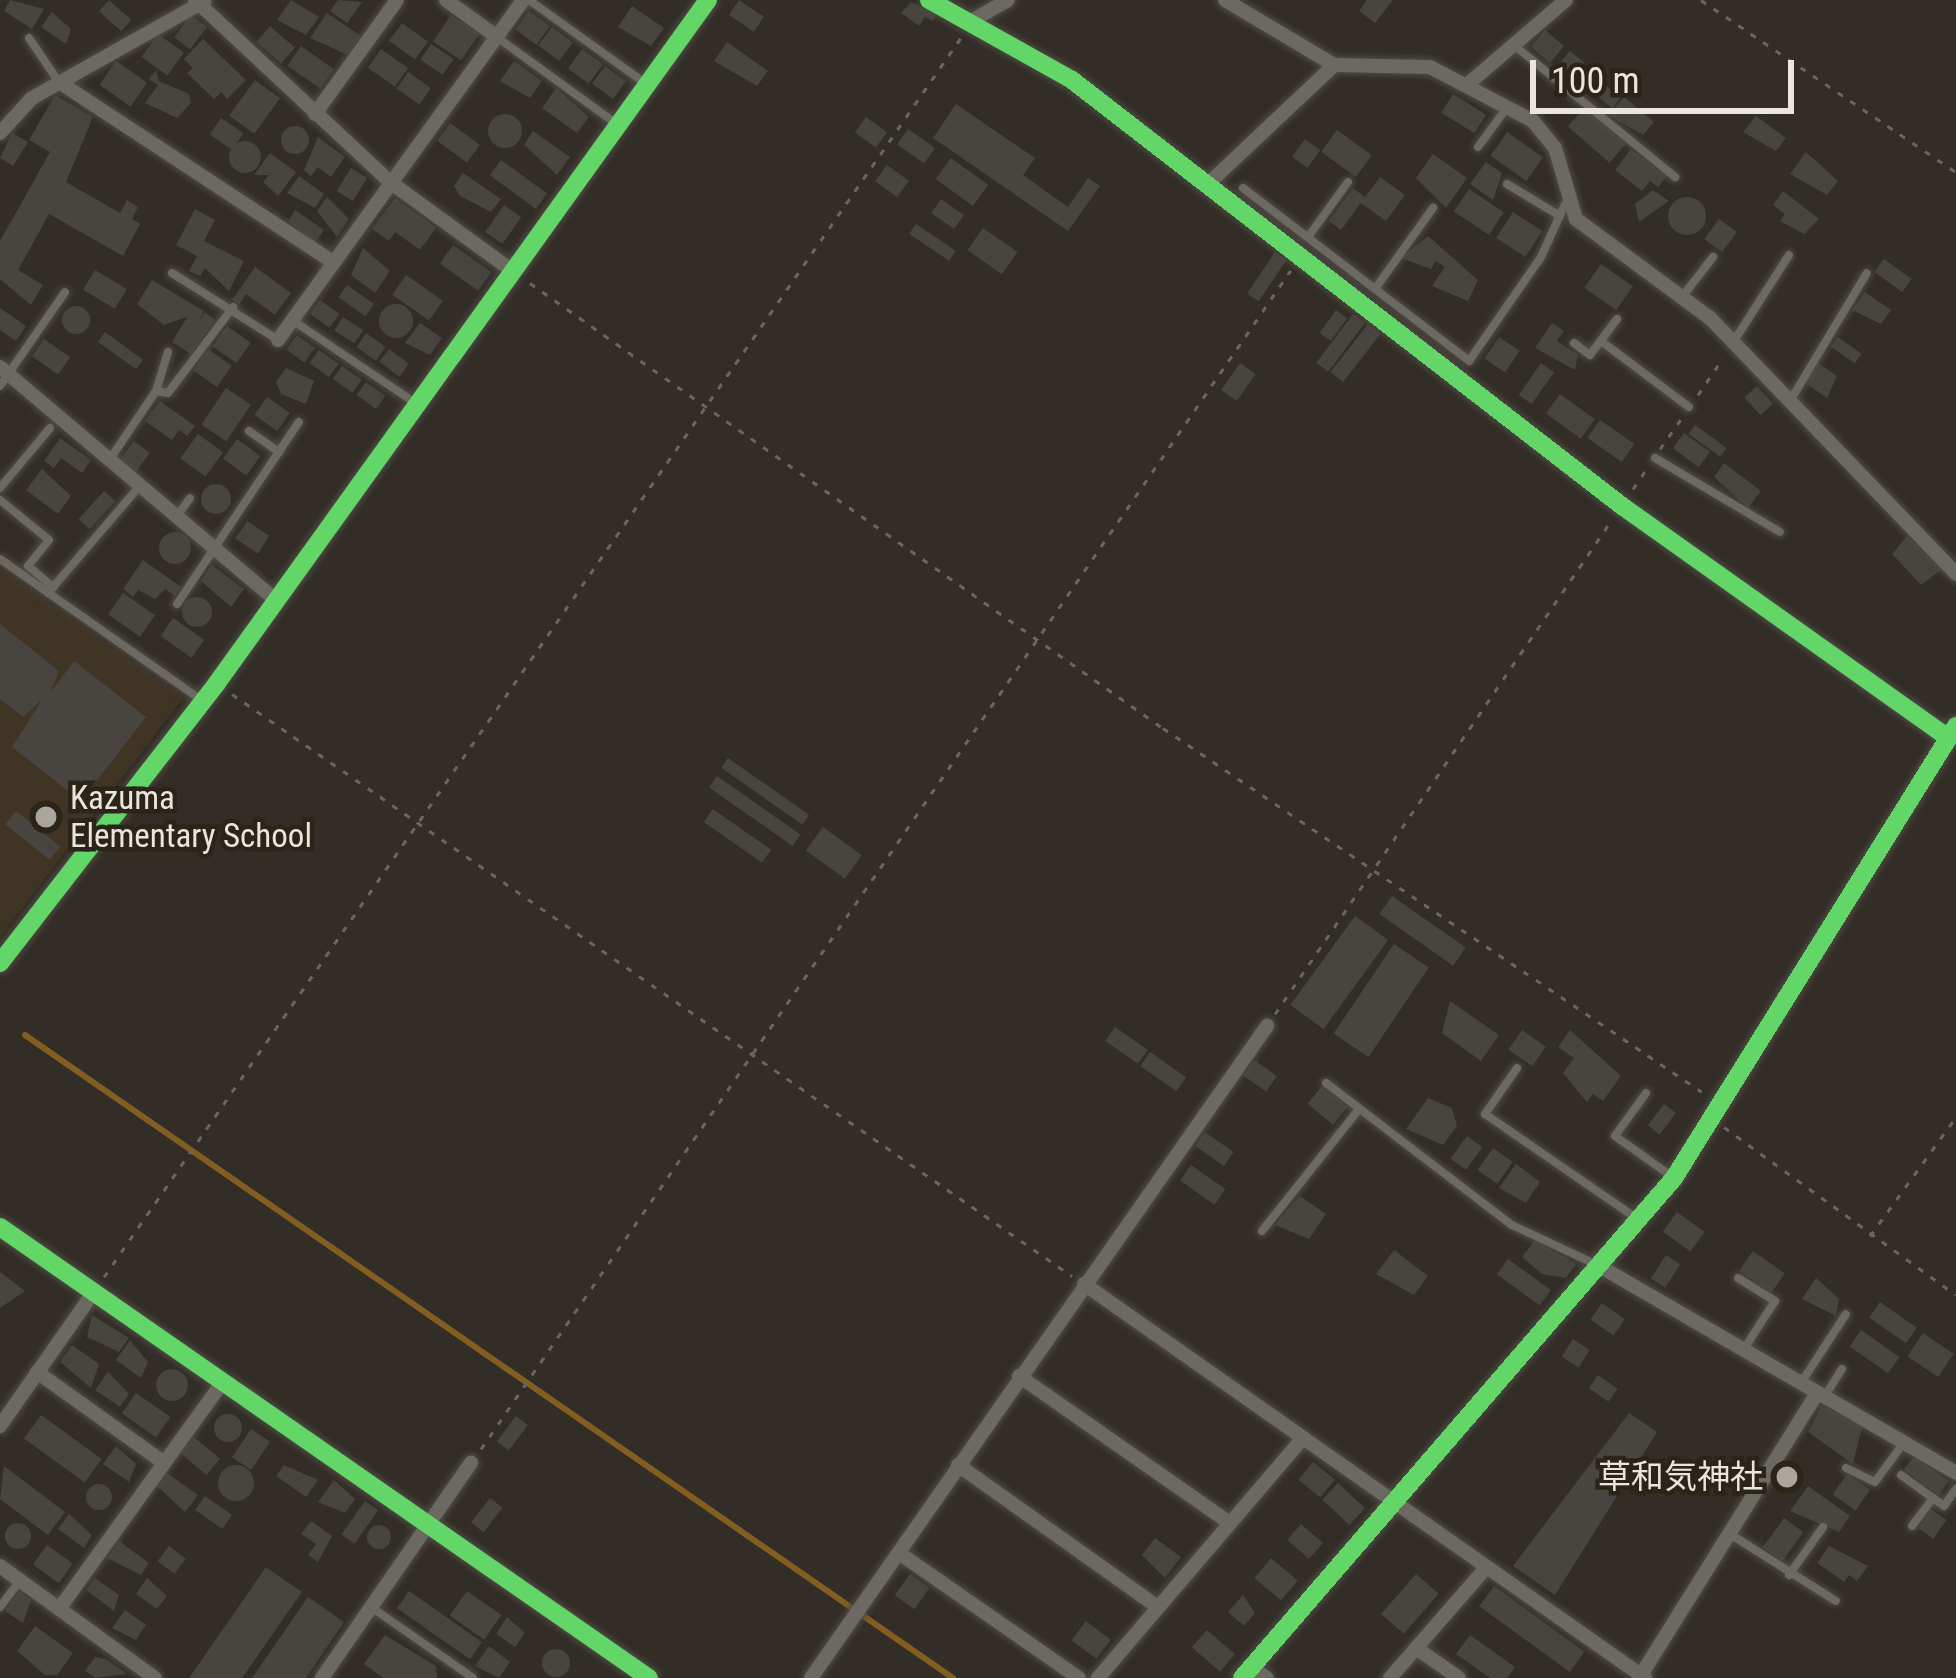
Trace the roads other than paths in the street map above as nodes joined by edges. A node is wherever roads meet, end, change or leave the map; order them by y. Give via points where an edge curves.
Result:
1 (398, 0) edge
2 (446, 0) edge
3 (526, 0) edge
4 (708, 0) edge
5 (929, 0) edge
6 (1008, 0) edge
7 (1225, 0) edge
8 (1566, 0) edge
9 (200, 1) edge
10 (973, 20) junction
11 (496, 37) junction
12 (28, 38) dead end
13 (1515, 46) junction
14 (1334, 65) junction
15 (58, 82) junction
16 (1468, 84) junction
17 (648, 85) junction
18 (1508, 106) junction
19 (315, 114) junction
20 (619, 125) junction
21 (0, 134) edge
22 (1478, 147) dead end
23 (1675, 177) dead end
24 (391, 182) junction
25 (1348, 182) dead end
26 (1209, 183) junction
27 (1507, 184) dead end
28 (1243, 188) dead end
29 (1433, 208) dead end
30 (1562, 210) junction
31 (1305, 245) junction
32 (1789, 255) dead end
33 (1713, 256) dead end
34 (332, 262) junction
35 (514, 272) junction
36 (172, 273) dead end
37 (1867, 274) dead end
38 (1375, 289) junction
39 (65, 292) dead end
40 (1682, 297) junction
41 (233, 307) junction
42 (292, 320) junction
43 (1617, 320) dead end
44 (278, 340) joint
45 (1601, 341) junction
46 (1734, 341) junction
47 (1574, 344) dead end
48 (168, 352) dead end
49 (3, 376) edge
50 (156, 391) junction
51 (1790, 402) junction
52 (418, 405) junction
53 (1689, 407) road end
54 (299, 422) dead end
55 (50, 428) dead end
56 (249, 431) dead end
57 (279, 452) junction
58 (1655, 458) road end
59 (109, 460) junction
60 (139, 487) junction
61 (0, 488) edge
62 (190, 498) dead end
63 (0, 500) edge
64 (176, 517) junction
65 (1780, 532) dead end
66 (215, 550) junction
67 (0, 560) edge
68 (1956, 574) edge
69 (51, 590) junction
70 (277, 601) junction
71 (177, 604) dead end
72 (204, 701) junction
73 (1952, 732) edge
74 (0, 963) edge
75 (1267, 1026) road end
76 (1517, 1067) dead end
77 (1326, 1083) dead end
78 (1646, 1093) dead end
79 (1359, 1109) junction
80 (1674, 1178) junction
81 (1640, 1220) junction
82 (0, 1228) edge
83 (1262, 1231) dead end
84 (1600, 1267) junction
85 (1738, 1277) dead end
86 (1084, 1284) junction
87 (93, 1293) junction
88 (1846, 1314) dead end
89 (1743, 1351) junction
90 (1842, 1369) dead end
91 (38, 1372) junction
92 (1019, 1376) junction
93 (221, 1384) junction
94 (1800, 1384) junction
95 (1820, 1395) junction
96 (0, 1426) edge
97 (1302, 1439) junction
98 (1906, 1439) junction
99 (164, 1463) junction
100 (471, 1463) road end
101 (958, 1465) junction
102 (1953, 1465) edge
103 (1846, 1468) dead end
104 (1900, 1475) dead end
105 (1956, 1489) edge
106 (1933, 1498) junction
107 (1395, 1503) junction
108 (1230, 1522) junction
109 (1912, 1526) dead end
110 (1823, 1527) dead end
111 (426, 1529) junction
112 (1729, 1533) junction
113 (899, 1553) junction
114 (0, 1566) edge
115 (1487, 1568) junction
116 (1789, 1575) junction
117 (20, 1580) junction
118 (1836, 1601) dead end
119 (1158, 1606) junction
120 (0, 1607) edge
121 (371, 1607) junction
122 (59, 1609) junction
123 (1416, 1648) junction
124 (1253, 1674) edge
125 (1643, 1676) edge
126 (153, 1677) edge
127 (322, 1678) edge
128 (473, 1678) edge
129 (650, 1678) edge
130 (812, 1678) edge
131 (1078, 1678) edge
132 (1098, 1678) edge
133 (1390, 1678) edge
134 (1459, 1678) edge

1 - 19 street
2 - 11 street
3 - 11 street
3 - 17 lane
4 - 17 street
5 - 10 street
6 - 10 street
7 - 14 street
8 - 13 street
9 - 15 street
9 - 19 street
10 - 26 street via 1072,80
11 - 20 lane
11 - 24 street
12 - 15 lane
13 - 16 street
13 - 23 lane
14 - 16 street via 1430,67
14 - 26 street
15 - 21 street via 18,108
15 - 34 street
16 - 18 street
17 - 20 street
18 - 22 lane
18 - 30 street via 1555,148
19 - 24 street
20 - 35 street
24 - 34 street
24 - 35 street
25 - 31 lane
26 - 31 street
27 - 30 lane
28 - 31 lane
29 - 38 lane
30 - 38 lane via 1469,361
30 - 40 street
31 - 38 lane
31 - 73 street via 1622,506
32 - 46 lane
33 - 40 lane
34 - 42 street
35 - 52 street
36 - 41 lane
37 - 51 lane
39 - 49 lane
40 - 46 street
41 - 44 lane
41 - 50 lane via 168,393
42 - 44 street
42 - 52 lane
43 - 45 lane
45 - 47 lane via 1590,356
45 - 53 lane
46 - 51 street
48 - 50 lane
49 - 59 street
50 - 59 lane
51 - 68 street
52 - 70 street
54 - 57 lane
55 - 61 lane
56 - 57 lane
57 - 66 lane
58 - 65 lane
59 - 60 street
60 - 64 street
60 - 69 lane
62 - 64 lane
63 - 69 lane via 49,540 28,566
64 - 66 street
66 - 70 street
66 - 71 lane
67 - 69 lane
69 - 72 lane
70 - 72 street
72 - 74 street
73 - 80 street
75 - 86 street
76 - 81 lane via 1485,1114
77 - 79 lane
78 - 80 lane via 1616,1136
79 - 83 lane
79 - 84 lane via 1512,1225
80 - 81 street
81 - 84 street
82 - 87 street
84 - 89 street
84 - 107 street
85 - 89 lane via 1775,1301
86 - 92 street
86 - 97 street
87 - 91 street
87 - 93 street
88 - 94 lane
89 - 94 street
90 - 95 lane
91 - 96 street
91 - 99 street
92 - 101 street
92 - 108 street
93 - 99 street
93 - 111 street
94 - 95 street
95 - 98 street
95 - 112 street
97 - 107 street
97 - 108 street
98 - 102 street
98 - 103 lane via 1875,1482
99 - 122 street
100 - 111 street
101 - 113 street
101 - 119 street
104 - 106 lane
105 - 106 lane via 1944,1506
106 - 109 lane
107 - 115 street
107 - 124 street
108 - 119 street
110 - 116 lane
111 - 121 street
111 - 129 street
112 - 116 lane
112 - 125 street
113 - 130 street
113 - 131 street
114 - 117 street
115 - 123 street
115 - 125 street
116 - 118 lane
117 - 120 lane
117 - 122 street
119 - 132 street
121 - 127 street
121 - 128 lane
122 - 126 street
123 - 133 street
123 - 134 street

